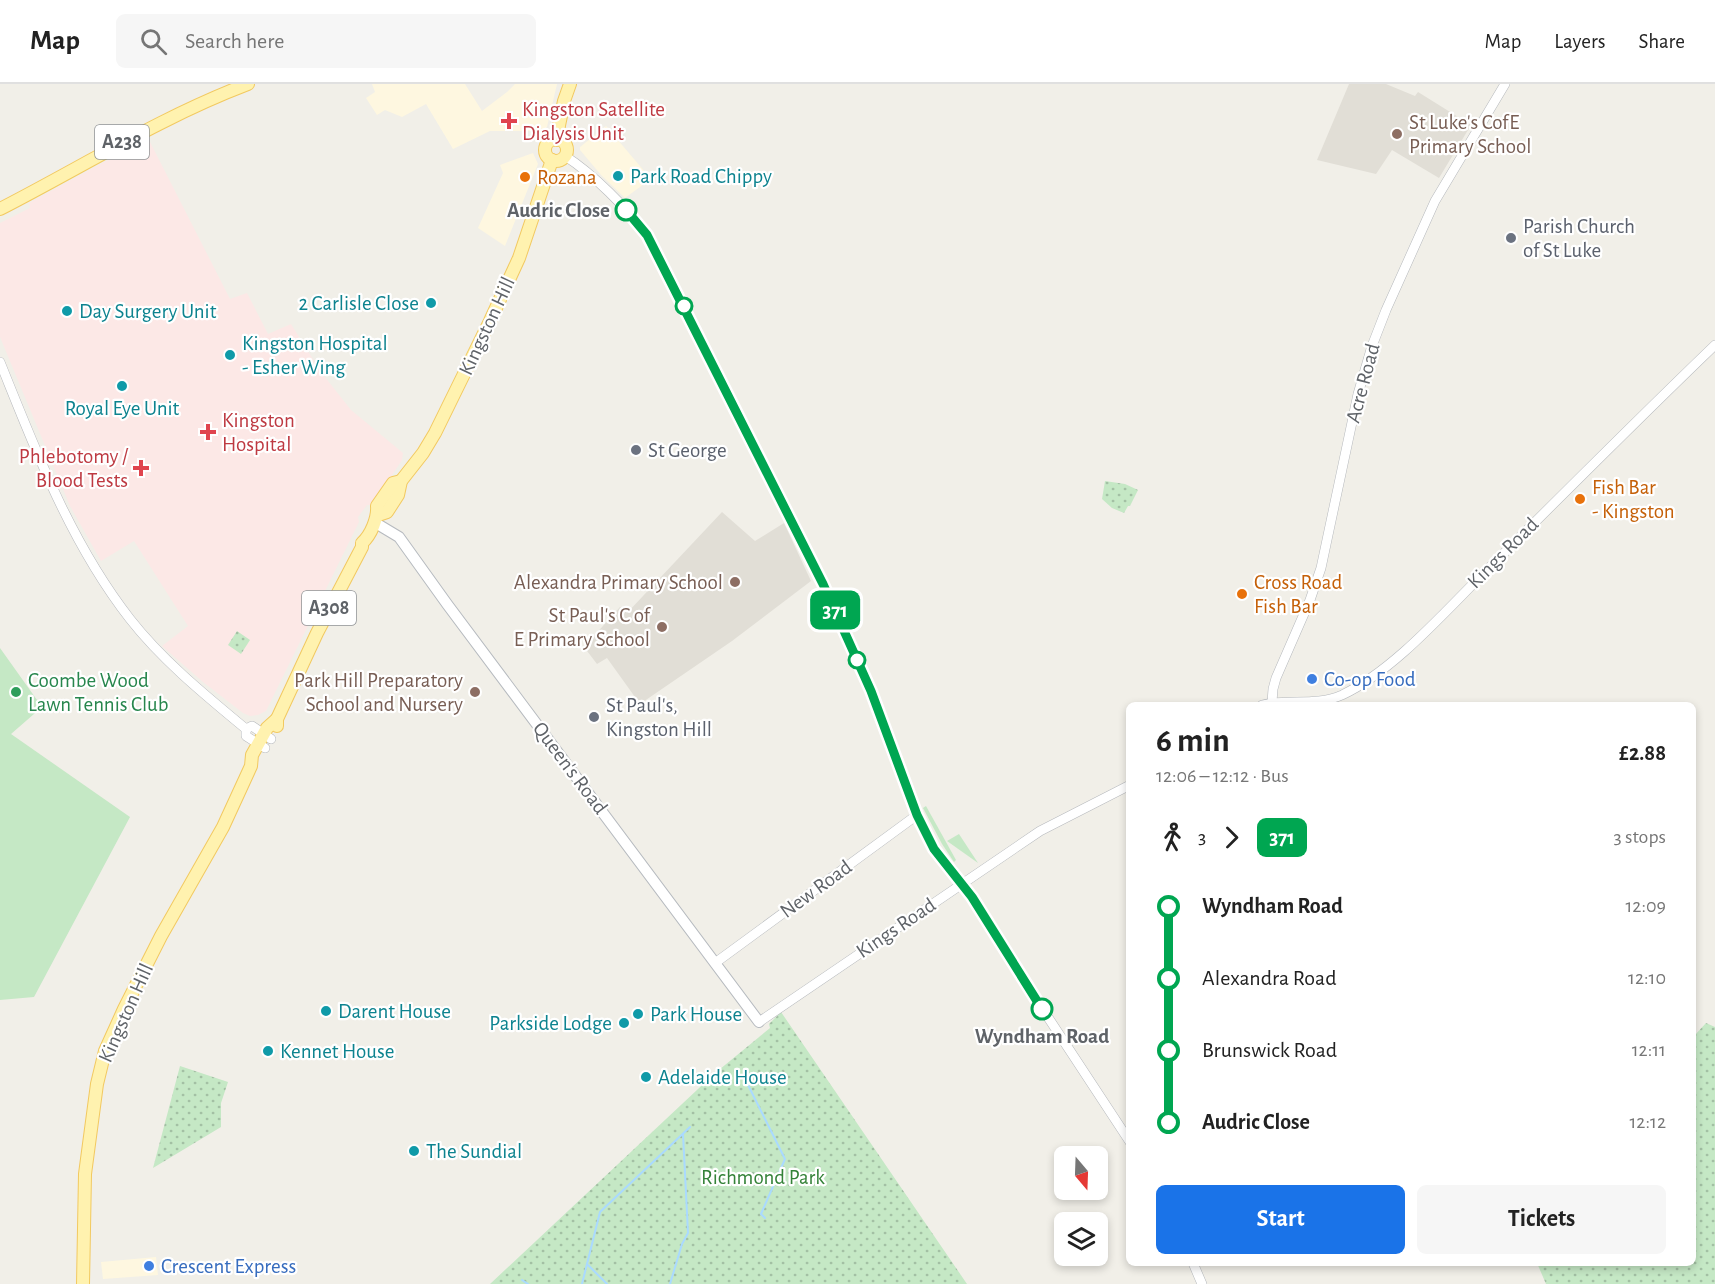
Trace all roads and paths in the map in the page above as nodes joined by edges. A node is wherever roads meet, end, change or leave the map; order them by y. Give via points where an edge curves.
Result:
1 (248, 84) edge
2 (570, 84) edge
3 (1505, 84) edge
4 (556, 140) junction
5 (565, 156) junction
6 (552, 160) junction
7 (0, 209) edge
8 (1715, 345) edge
9 (0, 362) edge
10 (376, 518) junction
11 (1272, 702) joint
12 (265, 741) junction
13 (1126, 786) edge
14 (917, 815) junction
15 (962, 883) junction
16 (715, 963) junction
17 (759, 1022) joint
18 (1126, 1136) edge
19 (1194, 1266) edge
20 (83, 1284) edge
21 (1202, 1284) edge

1 - 7 main road, A238 via 158,123
2 - 4 main road, A308
3 - 11 street, Acre Road via 1435,201 1382,319 1359,394 1321,568 1276,678
4 - 5 main road via 565,144
4 - 6 main road, A308 via 546,148 546,155
5 - 6 main road
5 - 14 street via 635,218 647,235 823,584 871,691
6 - 10 main road, Kingston Hill / A308 via 519,258 435,433 401,481 393,504
8 - 11 street, Kings Road via 1394,659 1358,686 1324,702
9 - 12 street via 49,482 111,593 160,653 246,729 246,736
10 - 12 main road, Kingston Hill / A308
10 - 16 main road, Queen's Road via 399,537
12 - 20 main road, Kingston Hill / A308 via 252,755 251,766 219,834 161,936 105,1051 85,1174
13 - 15 street, Kings Road via 1040,831
14 - 15 street via 934,849
14 - 16 street, New Road
15 - 17 street, Kings Road
15 - 18 street
16 - 17 main road, Queen's Road
19 - 21 street

